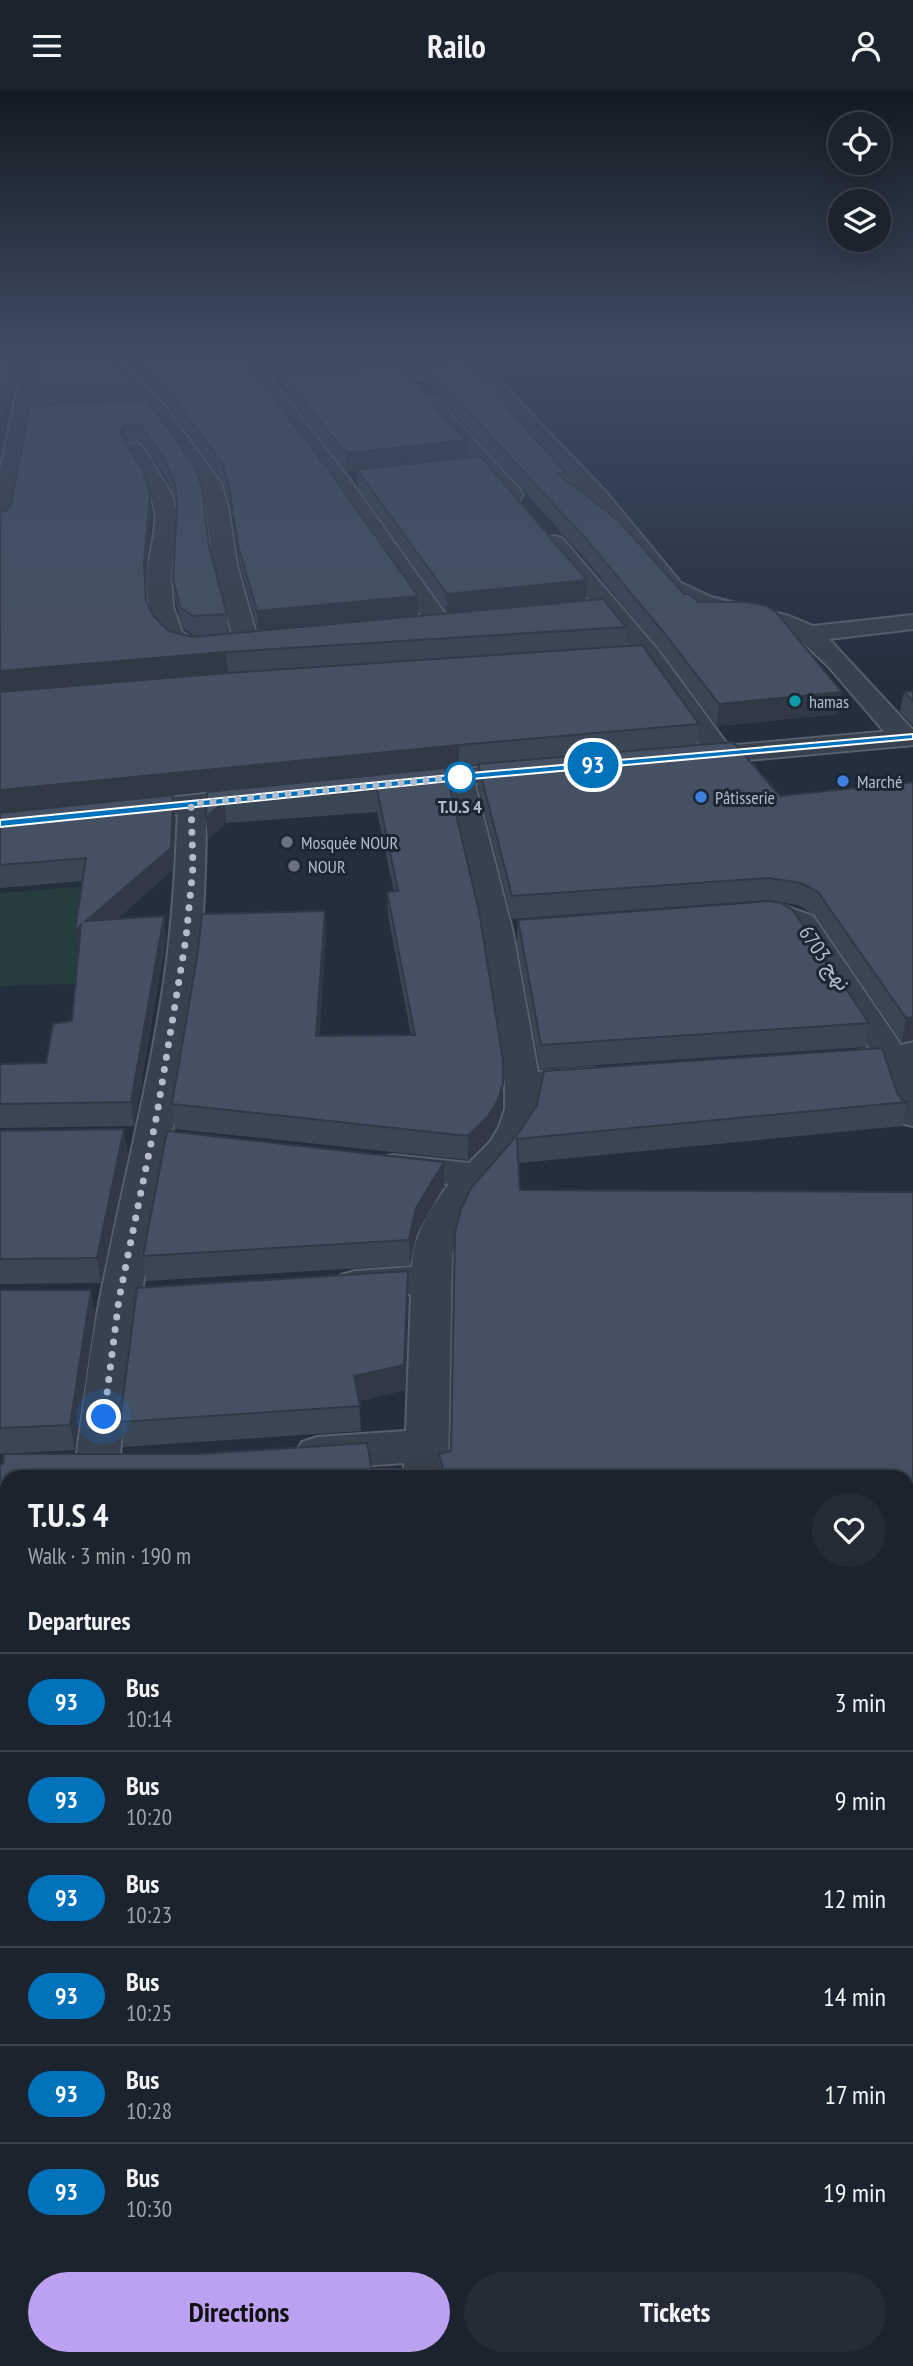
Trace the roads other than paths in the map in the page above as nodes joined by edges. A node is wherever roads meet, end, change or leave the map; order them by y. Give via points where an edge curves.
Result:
1 (5, 463) edge
2 (142, 463) edge
3 (196, 463) edge
4 (326, 463) edge
5 (566, 463) edge
6 (486, 464) joint
7 (459, 467) edge
8 (365, 478) edge
9 (339, 481) junction
10 (0, 522) edge
11 (608, 608) junction
12 (582, 610) edge
13 (465, 621) edge
14 (913, 622) edge
15 (439, 623) junction
16 (412, 626) edge
17 (811, 634) junction
18 (274, 638) edge
19 (246, 641) junction
20 (649, 655) junction
21 (621, 656) edge
22 (909, 738) edge
23 (722, 755) junction
24 (666, 759) edge
25 (556, 768) edge
26 (460, 777) junction
27 (366, 786) edge
28 (285, 795) edge
29 (191, 804) junction
30 (96, 814) edge
31 (726, 915) edge
32 (903, 1055) edge
33 (797, 1065) edge
34 (619, 1077) edge
35 (523, 1084) junction
36 (913, 1115) edge
37 (354, 1162) edge
38 (478, 1176) junction
39 (432, 1279) junction
40 (324, 1286) edge
41 (160, 1296) edge
42 (79, 1299) edge
43 (119, 1299) junction
44 (275, 1456) edge
45 (426, 1462) edge
46 (97, 1470) edge

1 - 10 street
2 - 19 street via 166,514 159,577 161,607 171,636 179,644 195,647
3 - 19 street via 210,483 217,506 225,565
4 - 9 street
5 - 17 street via 673,588 706,604 775,619
6 - 7 street
6 - 11 street
8 - 9 street
9 - 15 street
11 - 12 street
11 - 20 street
13 - 15 street
14 - 17 street
15 - 16 street
17 - 22 street
18 - 19 street
20 - 21 street
20 - 23 street
22 - 23 street
23 - 24 street
25 - 26 street
26 - 27 street
26 - 35 street via 475,851 511,932
28 - 29 street
29 - 30 street
29 - 43 street via 193,867 186,938 152,1141
31 - 32 street, نهج 6703 via 776,912 802,923
32 - 33 street
32 - 36 street, نهج 6703
34 - 35 street
35 - 38 street via 522,1115 513,1138
37 - 38 street
38 - 39 street via 458,1198 436,1235
39 - 40 street
39 - 45 street
41 - 43 street
42 - 43 street
43 - 46 street
44 - 45 street

